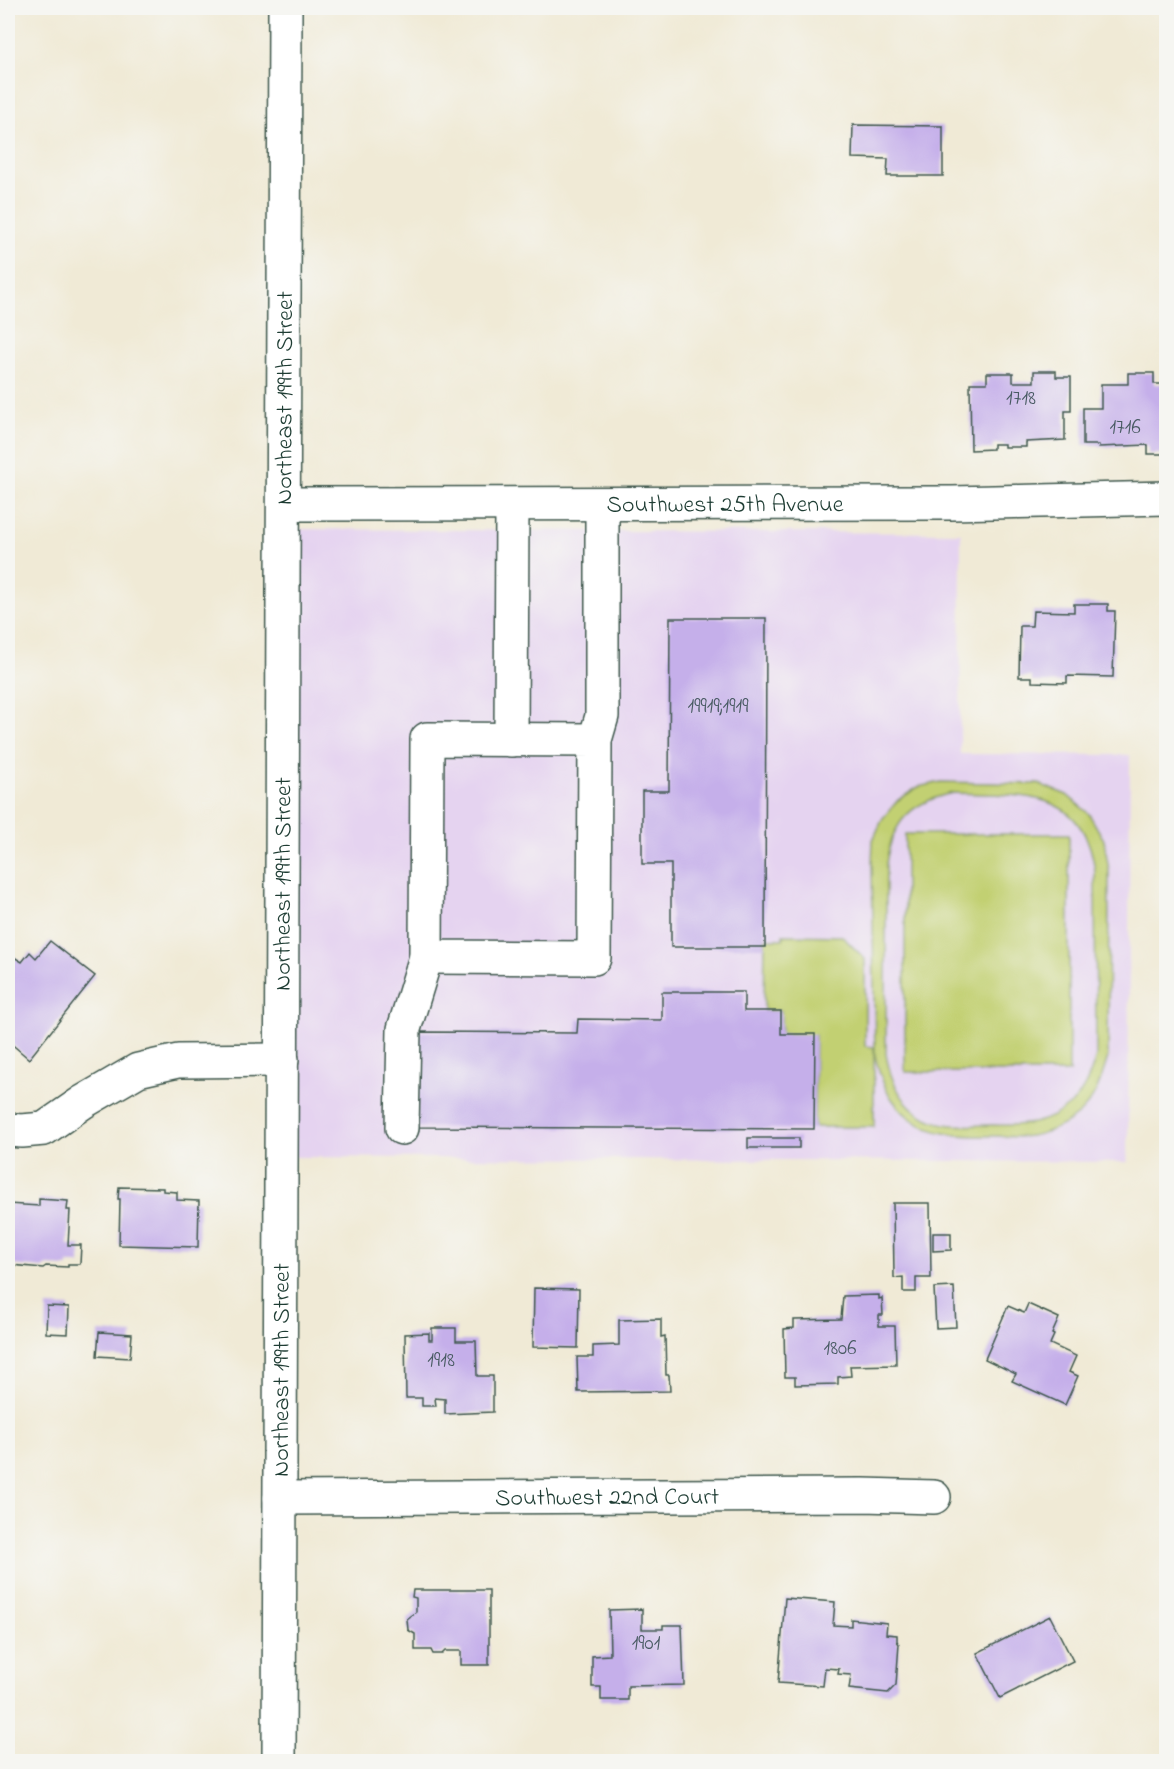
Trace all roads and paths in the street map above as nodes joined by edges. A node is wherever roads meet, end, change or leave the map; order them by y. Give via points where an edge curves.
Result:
1 (285, 8) edge
2 (1167, 498) edge
3 (284, 504) junction
4 (512, 505) junction
5 (602, 505) junction
6 (511, 740) junction
7 (595, 740) junction
8 (426, 957) junction
9 (282, 1060) junction
10 (402, 1128) dead end
11 (8, 1130) edge
12 (934, 1497) dead end
13 (280, 1498) junction
14 (279, 1761) edge

1 - 3 main road, Northeast 199th Street
2 - 5 main road, Southwest 25th Avenue
3 - 4 main road, Southwest 25th Avenue
3 - 9 main road, Northeast 199th Street
4 - 5 main road, Southwest 25th Avenue
4 - 6 main road
5 - 7 main road via 602,716
6 - 7 main road
6 - 8 main road via 427,739
7 - 8 main road via 594,958
8 - 10 main road via 404,1029
9 - 11 main road via 178,1061 138,1070 44,1128
9 - 13 main road, Northeast 199th Street
12 - 13 main road, Southwest 22nd Court
13 - 14 main road, Northeast 199th Street

